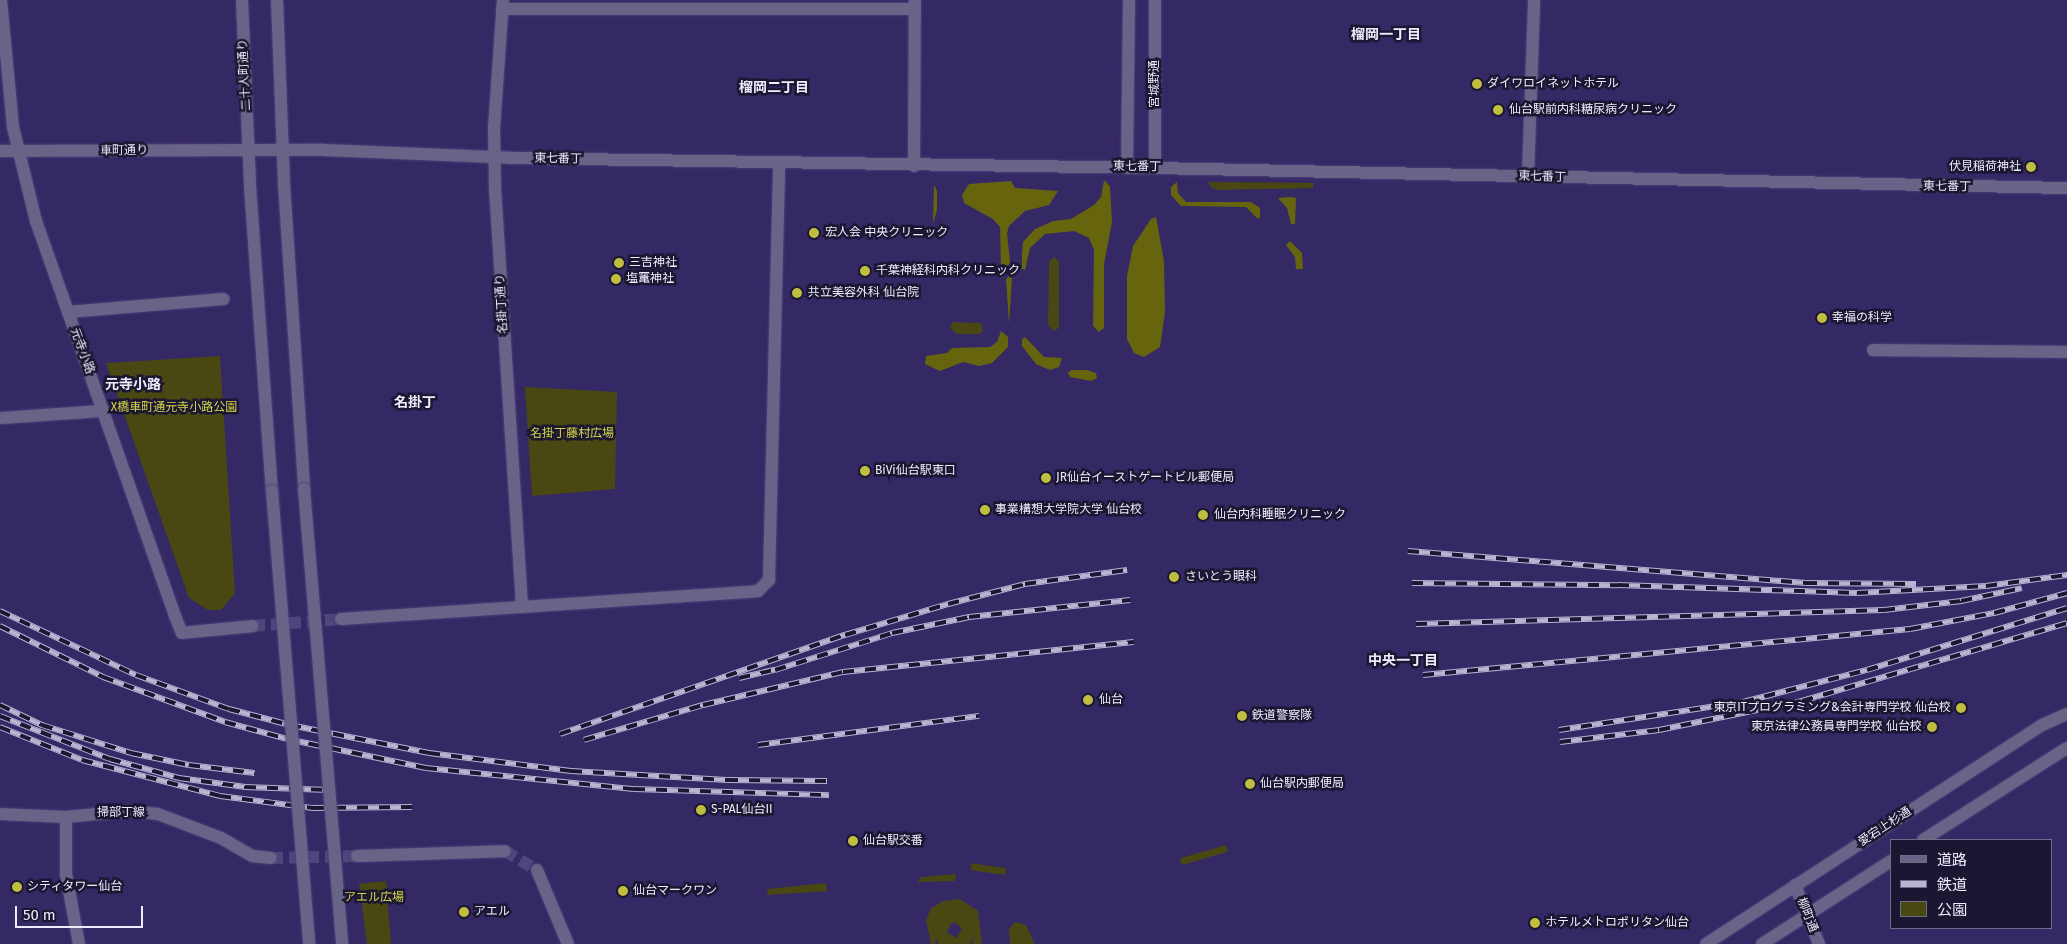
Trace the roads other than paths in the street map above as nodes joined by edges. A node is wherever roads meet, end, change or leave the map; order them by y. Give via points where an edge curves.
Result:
1 (1, 0) edge
2 (242, 0) edge
3 (277, 0) edge
4 (1129, 0) edge
5 (1156, 0) edge
6 (1534, 0) edge
7 (915, 4) edge
8 (502, 5) edge
9 (249, 150) junction
10 (283, 150) junction
11 (0, 151) edge
12 (18, 151) junction
13 (495, 158) junction
14 (779, 163) junction
15 (914, 166) junction
16 (1127, 167) junction
17 (1155, 168) junction
18 (1528, 176) junction
19 (2067, 188) edge
20 (223, 299) dead end
21 (68, 312) junction
22 (1874, 350) dead end
23 (2067, 352) edge
24 (103, 410) junction
25 (0, 418) edge
26 (522, 607) junction
27 (340, 619) tunnel mouth
28 (253, 626) tunnel mouth
29 (2066, 716) edge
30 (2067, 748) edge
31 (0, 814) edge
32 (66, 817) junction
33 (1924, 839) edge
34 (505, 851) tunnel mouth
35 (357, 856) tunnel mouth
36 (270, 858) tunnel mouth
37 (1890, 862) edge
38 (537, 870) tunnel mouth
39 (1795, 885) junction
40 (1807, 915) junction
41 (79, 944) edge
42 (309, 944) edge
43 (342, 944) edge
44 (568, 944) edge
45 (1706, 944) edge
46 (1762, 944) edge
47 (1820, 944) edge

1 - 12 street, 元寺小路
2 - 9 street, 二十人町通り
3 - 10 street
4 - 16 street
5 - 17 street, 宮城野通
6 - 18 street
7 - 8 street
7 - 15 street
8 - 13 street, 名掛丁通り
9 - 10 street, 東七番丁
9 - 12 street, 車町通り
9 - 42 street, 二十人町通り, bridge via 272,491
10 - 13 street, 東七番丁
10 - 43 street, bridge via 304,488
11 - 12 street, 車町通り
12 - 21 street, 元寺小路 via 36,221
13 - 14 street, 東七番丁
13 - 26 street, 名掛丁通り
14 - 15 street, 東七番丁
14 - 26 street via 770,580 758,591
15 - 16 street, 東七番丁
16 - 17 street, 東七番丁
17 - 18 street, 東七番丁
18 - 19 street, 東七番丁
20 - 21 street
21 - 24 street, 元寺小路
22 - 23 street
24 - 25 street
24 - 28 street, 元寺小路 via 182,633
26 - 27 street
29 - 39 street, 愛宕上杉通 via 2042,725
30 - 33 street
31 - 32 street, 掃部丁線
32 - 36 street, 掃部丁線 via 129,811 158,814 221,838 252,856
32 - 41 street via 66,874
34 - 35 street
37 - 40 street
38 - 44 street
39 - 40 street, 柳町通
39 - 45 street, 愛宕上杉通
40 - 46 street
40 - 47 street, 柳町通

